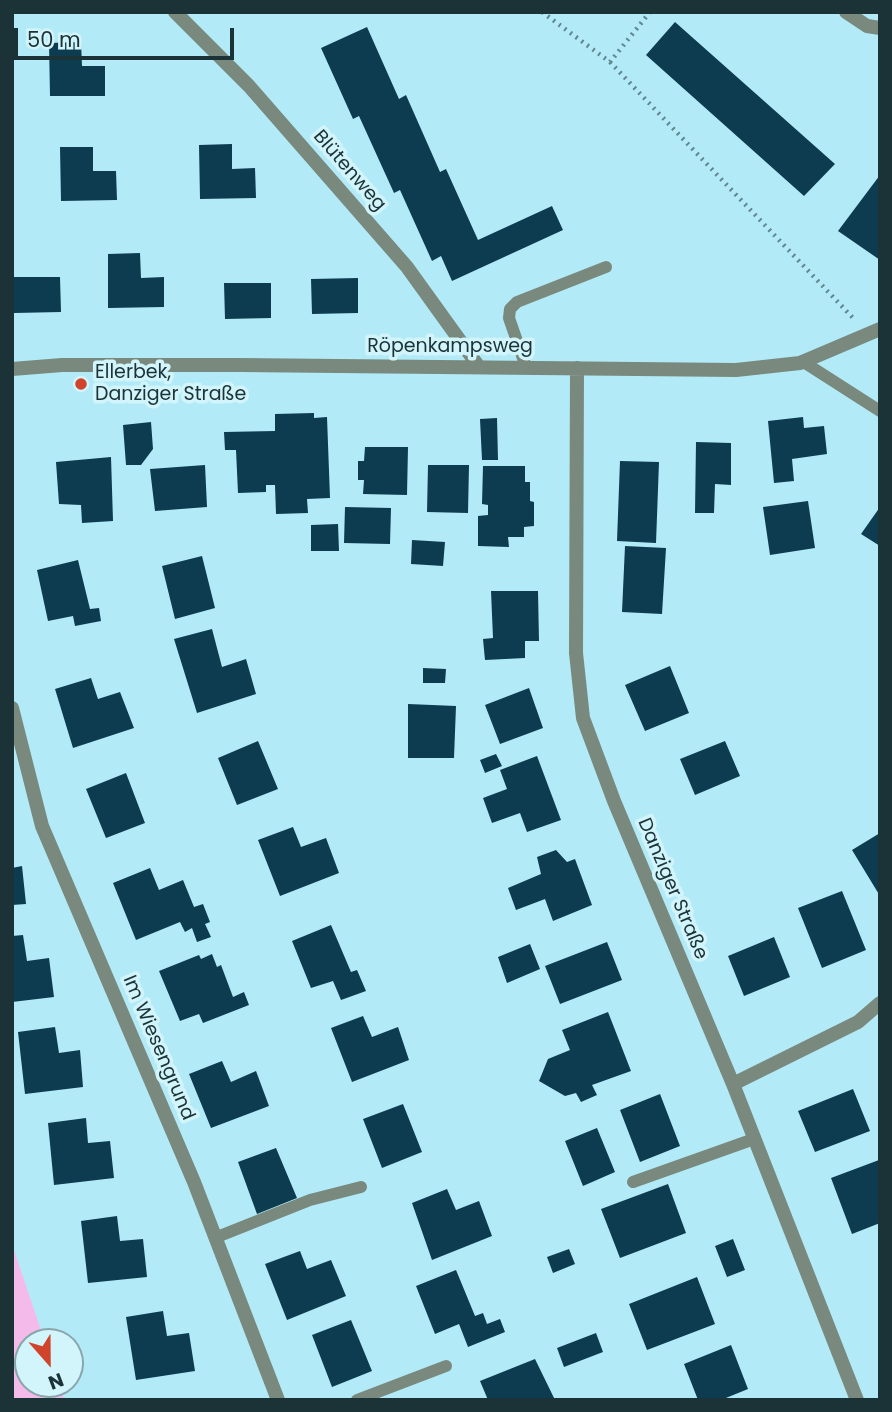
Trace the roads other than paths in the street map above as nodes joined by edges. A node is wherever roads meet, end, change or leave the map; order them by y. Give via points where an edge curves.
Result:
1 (175, 12) edge
2 (846, 12) edge
3 (880, 28) edge
4 (606, 267) dead end
5 (874, 332) edge
6 (802, 361) junction
7 (480, 367) junction
8 (526, 367) junction
9 (577, 368) junction
10 (12, 369) edge
11 (880, 411) edge
12 (12, 708) edge
13 (880, 1003) edge
14 (733, 1084) junction
15 (754, 1139) junction
16 (633, 1182) dead end
17 (361, 1187) dead end
18 (217, 1237) junction
19 (446, 1366) dead end
20 (278, 1400) edge
21 (356, 1400) edge
22 (857, 1400) edge

1 - 7 street, Blütenweg via 249,86 407,267
2 - 3 street via 867,26
4 - 8 lane via 517,302 510,309
5 - 6 street, Röpenkampsweg
6 - 9 street, Röpenkampsweg via 736,370
6 - 11 lane
7 - 8 street, Röpenkampsweg
7 - 10 street, Röpenkampsweg via 82,365
8 - 9 street, Röpenkampsweg
9 - 14 street, Danziger Straße via 576,653 583,718
12 - 18 street, Im Wiesengrund via 42,826
13 - 14 street via 858,1022
14 - 15 street, Danziger Straße
15 - 16 lane
15 - 22 street, Danziger Straße
17 - 18 lane via 310,1200
18 - 20 street, Im Wiesengrund
19 - 21 lane

